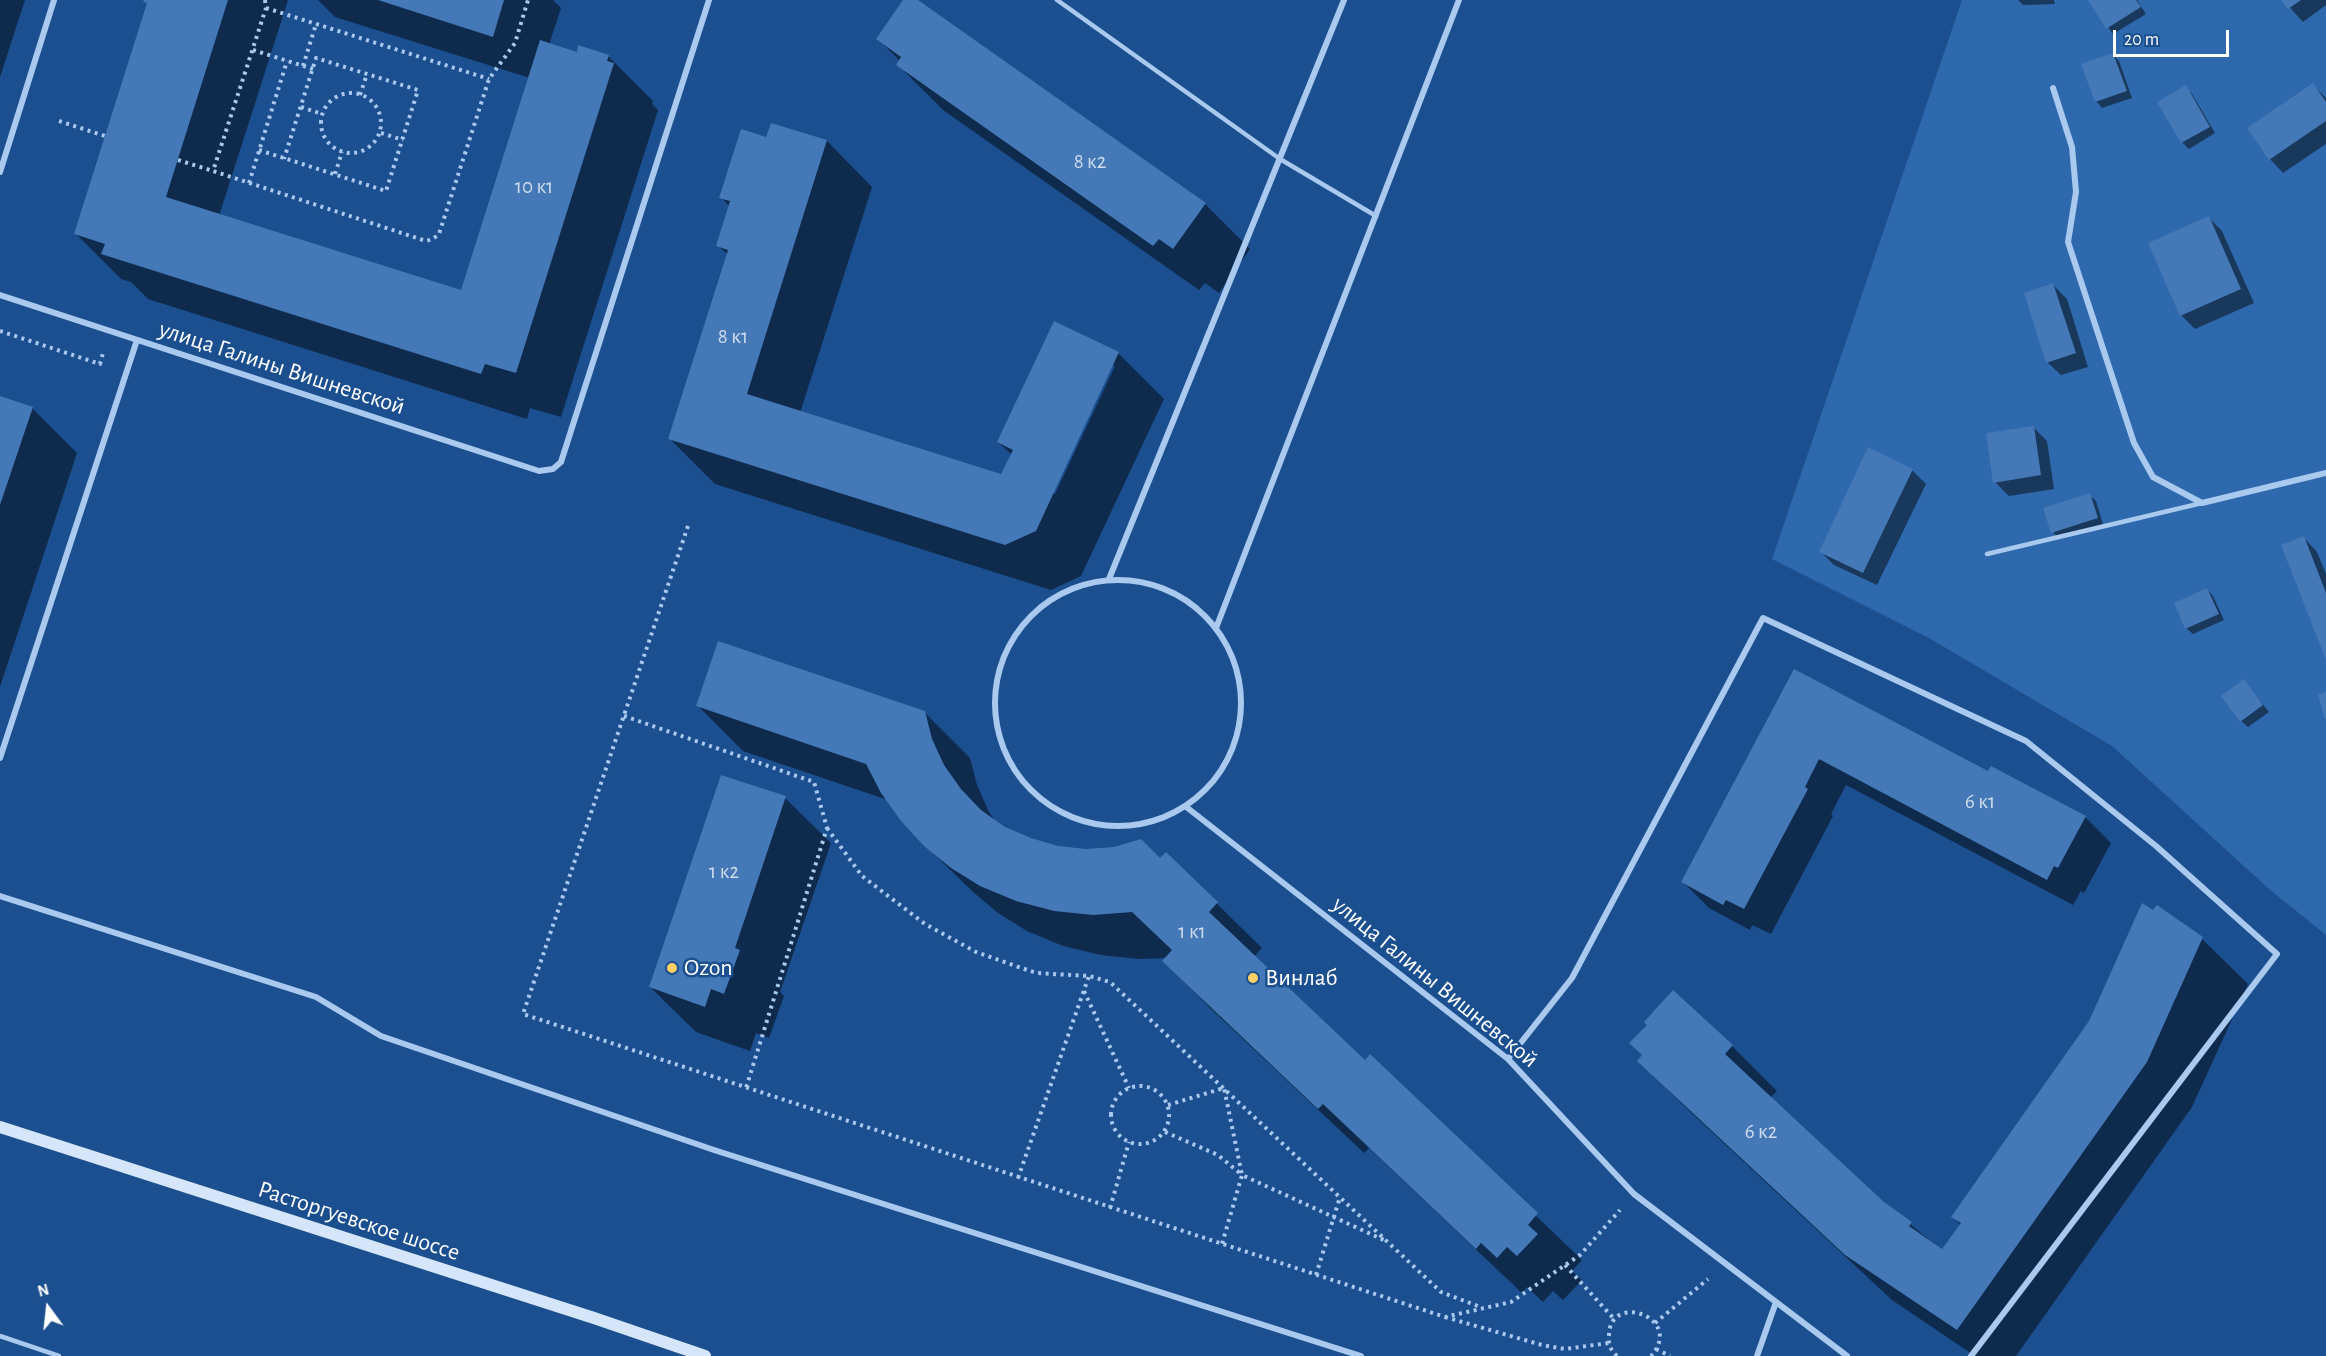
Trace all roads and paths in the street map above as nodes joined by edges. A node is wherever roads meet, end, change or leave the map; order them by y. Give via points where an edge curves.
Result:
1 (54, 0) edge
2 (266, 0) edge
3 (528, 0) edge
4 (709, 0) edge
5 (1057, 0) edge
6 (1344, 0) edge
7 (1459, 0) edge
8 (266, 8) junction
9 (316, 24) junction
10 (253, 50) junction
11 (287, 61) junction
12 (303, 66) junction
13 (313, 69) junction
14 (367, 74) junction
15 (489, 79) junction
16 (2053, 88) dead end
17 (360, 95) junction
18 (301, 107) junction
19 (322, 114) junction
20 (59, 122) dead end
21 (381, 133) junction
22 (105, 136) dead end
23 (403, 140) junction
24 (259, 150) junction
25 (342, 152) junction
26 (284, 159) junction
27 (1280, 159) junction
28 (178, 160) dead end
29 (213, 171) junction
30 (0, 172) edge
31 (335, 174) junction
32 (249, 183) junction
33 (1376, 216) junction
34 (0, 295) edge
35 (0, 331) edge
36 (137, 340) junction
37 (100, 364) dead end
38 (2326, 473) edge
39 (2202, 503) junction
40 (688, 526) dead end
41 (1987, 554) dead end
42 (1109, 579) junction
43 (1216, 628) junction
44 (624, 716) junction
45 (0, 758) edge
46 (1185, 806) junction
47 (828, 828) junction
48 (0, 896) edge
49 (1089, 976) junction
50 (1084, 990) junction
51 (1508, 1059) junction
52 (747, 1088) junction
53 (1129, 1088) junction
54 (1224, 1088) junction
55 (1168, 1105) junction
56 (0, 1128) edge
57 (1164, 1132) junction
58 (1129, 1142) junction
59 (1242, 1174) junction
60 (1018, 1178) junction
61 (1634, 1194) junction
62 (1340, 1197) junction
63 (1110, 1208) junction
64 (1334, 1217) junction
65 (1221, 1244) junction
66 (1390, 1244) junction
67 (1725, 1264) junction
68 (1564, 1265) junction
69 (1317, 1275) junction
70 (1776, 1302) junction
71 (1484, 1308) junction
72 (1444, 1317) junction
73 (1615, 1320) junction
74 (1655, 1323) junction
75 (0, 1336) edge
76 (1609, 1343) junction
77 (1656, 1349) junction
78 (59, 1356) edge
79 (705, 1356) edge
80 (1361, 1356) edge
81 (1617, 1356) edge
82 (1651, 1356) edge
83 (1670, 1356) edge
84 (1757, 1356) edge
85 (1846, 1356) edge
86 (1971, 1356) edge

1 - 30 street
2 - 8 path
3 - 15 path via 515,43
4 - 36 street, улица Галины Вишневской via 561,462 553,469 539,471
5 - 27 lane
6 - 27 street
7 - 33 street
8 - 9 path
8 - 10 path
9 - 12 path
9 - 15 path
10 - 11 path
10 - 29 path
11 - 12 path
11 - 24 path
12 - 13 path
13 - 14 path via 316,58
13 - 18 path
14 - 17 path
14 - 23 path via 418,90
15 - 32 path via 439,234 434,239 426,241
16 - 39 street via 2072,147 2076,192 2068,242 2134,442 2153,477
17 - 19 path via 340,95 329,102
17 - 21 path via 377,106 382,119
18 - 19 path
18 - 26 path
19 - 25 path via 321,128 326,140
20 - 22 path
21 - 23 path
21 - 25 path via 374,145 362,153
23 - 31 path via 386,191
24 - 26 path
24 - 32 path
25 - 31 path
26 - 31 path
27 - 33 lane
27 - 42 street
28 - 29 path
29 - 32 path
33 - 43 street
34 - 36 street, улица Галины Вишневской
35 - 37 path
36 - 45 street
38 - 39 street
39 - 41 lane
40 - 44 path
42 - 43 street via 1150,583 1187,600
42 - 46 street via 1069,589 1035,611 1009,643 995,681 995,722 1009,761 1034,794 1068,816 1107,826 1148,822
43 - 46 street via 1235,663 1241,704 1238,723 1234,743 1215,778
44 - 47 path via 814,782
44 - 52 path via 523,1014
46 - 51 street, улица Галины Вишневской
47 - 49 path via 862,876 925,924 976,952 1036,973
47 - 52 path
48 - 80 street via 316,997 381,1036 714,1150
49 - 50 path
49 - 54 path via 1110,982
50 - 53 path
50 - 60 path
51 - 61 street, улица Галины Вишневской
51 - 86 street via 1572,978 1763,618 2026,741 2156,846 2277,954
52 - 60 path
53 - 55 path via 1138,1085 1156,1090
53 - 58 path via 1114,1101 1111,1120 1114,1130
54 - 55 path
54 - 59 path
54 - 62 path
55 - 57 path
56 - 79 main road, Расторгуевское шоссе
57 - 58 path via 1149,1143
57 - 59 path via 1218,1155
58 - 63 path
59 - 64 path
59 - 65 path
60 - 63 path
61 - 67 street, улица Галины Вишневской
61 - 68 path via 1580,1255
62 - 64 path
62 - 66 path
63 - 65 path
64 - 66 path
64 - 69 path
65 - 69 path
66 - 71 path via 1441,1292
67 - 70 street, улица Галины Вишневской
67 - 74 path
68 - 71 path via 1511,1302
68 - 73 path
69 - 72 path
70 - 84 street
70 - 85 street, улица Галины Вишневской
71 - 72 path
72 - 76 path via 1565,1349
73 - 74 path via 1636,1311
73 - 76 path via 1609,1331
74 - 77 path via 1659,1334
75 - 78 lane
76 - 81 path
77 - 82 path
77 - 83 path

